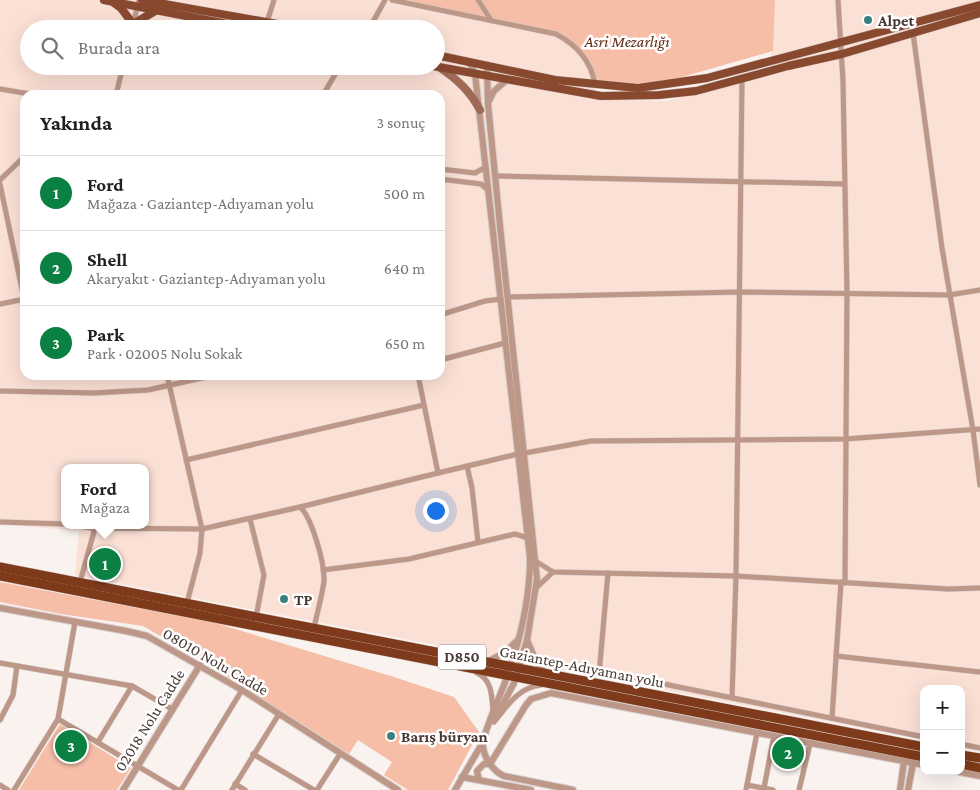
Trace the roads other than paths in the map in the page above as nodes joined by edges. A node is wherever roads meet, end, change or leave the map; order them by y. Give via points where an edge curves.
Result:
1 (274, 0) edge
2 (385, 0) edge
3 (392, 0) edge
4 (478, 0) edge
5 (838, 0) edge
6 (108, 1) edge
7 (139, 2) edge
8 (980, 5) edge
9 (157, 10) junction
10 (980, 14) edge
11 (128, 20) edge
12 (134, 20) edge
13 (141, 20) edge
14 (208, 20) edge
15 (254, 20) edge
16 (268, 20) edge
17 (373, 20) edge
18 (490, 20) junction
19 (913, 33) junction
20 (840, 43) junction
21 (842, 54) junction
22 (445, 57) edge
23 (469, 62) junction
24 (487, 65) junction
25 (445, 69) edge
26 (445, 72) edge
27 (476, 74) junction
28 (486, 74) junction
29 (121, 75) edge
30 (335, 75) edge
31 (510, 78) junction
32 (742, 79) junction
33 (595, 84) junction
34 (0, 88) edge
35 (117, 90) edge
36 (326, 90) edge
37 (20, 92) edge
38 (488, 104) junction
39 (480, 110) junction
40 (20, 161) edge
41 (486, 167) junction
42 (445, 170) edge
43 (495, 176) junction
44 (0, 180) edge
45 (445, 180) edge
46 (740, 181) junction
47 (0, 184) edge
48 (844, 184) junction
49 (488, 190) junction
50 (20, 280) edge
51 (980, 290) edge
52 (741, 292) junction
53 (847, 293) junction
54 (949, 295) junction
55 (509, 297) junction
56 (501, 299) junction
57 (20, 300) edge
58 (0, 304) edge
59 (445, 313) edge
60 (506, 343) junction
61 (445, 359) edge
62 (169, 380) edge
63 (195, 380) edge
64 (419, 380) edge
65 (170, 386) junction
66 (0, 391) edge
67 (424, 404) junction
68 (980, 429) edge
69 (973, 430) junction
70 (845, 439) junction
71 (737, 440) junction
72 (522, 454) junction
73 (186, 460) junction
74 (467, 466) junction
75 (438, 473) junction
76 (980, 485) edge
77 (300, 507) junction
78 (250, 519) junction
79 (0, 522) edge
80 (61, 524) edge
81 (95, 529) edge
82 (149, 529) edge
83 (202, 529) junction
84 (528, 538) junction
85 (478, 542) junction
86 (537, 562) junction
87 (0, 567) edge
88 (323, 570) junction
89 (553, 572) junction
90 (608, 573) junction
91 (0, 576) edge
92 (736, 576) junction
93 (80, 582) junction
94 (843, 582) junction
95 (536, 588) junction
96 (980, 588) edge
97 (188, 604) junction
98 (0, 610) edge
99 (256, 617) junction
100 (75, 622) junction
101 (314, 628) junction
102 (518, 640) junction
103 (527, 640) junction
104 (836, 656) junction
105 (487, 662) junction
106 (0, 663) edge
107 (17, 666) junction
108 (200, 666) junction
109 (462, 667) junction
110 (513, 671) junction
111 (980, 672) edge
112 (65, 673) junction
113 (547, 674) junction
114 (553, 683) junction
115 (132, 686) junction
116 (242, 690) junction
117 (732, 698) junction
118 (172, 709) junction
119 (279, 714) junction
120 (493, 718) junction
121 (832, 718) junction
122 (58, 719) junction
123 (0, 720) edge
124 (757, 733) junction
125 (774, 736) junction
126 (920, 736) edge
127 (98, 742) junction
128 (483, 743) junction
129 (810, 744) junction
130 (965, 745) edge
131 (920, 747) edge
132 (980, 748) edge
133 (254, 754) junction
134 (340, 754) junction
135 (920, 756) edge
136 (965, 756) edge
137 (980, 758) edge
138 (904, 762) junction
139 (913, 763) junction
140 (490, 764) junction
141 (920, 764) edge
142 (965, 765) edge
143 (138, 766) junction
144 (980, 768) edge
145 (965, 773) edge
146 (980, 776) edge
147 (462, 777) junction
148 (479, 780) junction
149 (235, 784) junction
150 (0, 785) edge
151 (746, 788) edge
152 (764, 788) junction
153 (8, 790) edge
154 (14, 790) edge
155 (123, 790) edge
156 (179, 790) edge
157 (232, 790) edge
158 (245, 790) edge
159 (316, 790) edge
160 (398, 790) edge
161 (455, 790) edge
162 (531, 790) edge
163 (573, 790) edge
164 (773, 790) edge
165 (799, 790) edge
166 (900, 790) edge
167 (908, 790) edge

1 - 16 street
2 - 17 street
3 - 18 street
4 - 18 street
5 - 20 street
6 - 7 main road
6 - 11 main road via 121,8
7 - 9 main road
7 - 12 street
7 - 15 main road
8 - 20 main road
9 - 13 main road
9 - 14 main road
10 - 19 main road
18 - 33 street via 551,33 573,43 586,60
19 - 21 main road
19 - 54 street
20 - 21 street
20 - 33 main road via 695,81 638,88
21 - 32 main road
21 - 48 street
22 - 23 main road
23 - 24 main road
23 - 27 street
24 - 28 street
24 - 33 main road via 555,80
25 - 27 main road
26 - 39 main road via 467,90
27 - 28 main road
27 - 39 street
28 - 31 main road
28 - 38 street
29 - 35 street
30 - 36 street
31 - 32 main road via 601,96 696,91
31 - 38 street via 494,90
32 - 46 street
34 - 37 street
38 - 43 street
39 - 41 street
40 - 44 street
41 - 42 street via 475,173
41 - 49 street
43 - 46 street
43 - 55 street
45 - 49 street via 481,184
46 - 48 street
46 - 52 street
47 - 50 street
48 - 53 street
49 - 56 street
51 - 54 street
52 - 53 street
52 - 55 street
52 - 71 street
53 - 54 street
53 - 70 street
54 - 69 street
55 - 72 street
56 - 59 street
56 - 60 street
57 - 58 street
60 - 61 street
60 - 72 street
62 - 65 street
63 - 65 street
64 - 67 street
65 - 66 street via 94,393
65 - 73 street
67 - 73 street
67 - 75 street
68 - 69 street
69 - 70 street
69 - 76 street
70 - 71 street
70 - 94 street
71 - 72 street via 591,442
71 - 92 street
72 - 74 street
72 - 84 street
72 - 86 street
73 - 83 street
74 - 75 street
74 - 85 street
75 - 77 street
77 - 78 street
77 - 88 street via 310,521
78 - 83 street
78 - 99 street via 264,575
79 - 80 street
81 - 93 street
82 - 83 street
83 - 97 street
84 - 85 street via 515,534
84 - 102 street via 530,575
85 - 88 street via 409,559
86 - 89 street
86 - 95 street
87 - 93 highway, Gaziantep-Adıyaman yolu / D850
88 - 101 street via 324,582
89 - 90 street
89 - 95 street
90 - 92 street
90 - 117 street via 600,668 609,674
91 - 109 highway, Gaziantep-Adıyaman yolu / D850
92 - 94 street
92 - 117 street
93 - 97 highway, Gaziantep-Adıyaman yolu / D850
94 - 96 street
94 - 104 street
95 - 103 street
97 - 99 highway, Gaziantep-Adıyaman yolu / D850
98 - 100 street, 08010 Nolu Cadde
99 - 101 highway, Gaziantep-Adıyaman yolu / D850
100 - 108 street, 08010 Nolu Cadde via 147,636
100 - 112 street
101 - 105 highway, Gaziantep-Adıyaman yolu / D850
102 - 105 street
102 - 110 street
103 - 110 street
103 - 113 street via 536,661
104 - 111 street
104 - 121 street
105 - 110 highway, Gaziantep-Adıyaman yolu / D850
106 - 107 street
107 - 112 street
107 - 123 street via 13,695
108 - 116 street, 08010 Nolu Cadde
108 - 118 street, 02018 Nolu Cadde
109 - 110 highway, Gaziantep-Adıyaman yolu / D850
109 - 120 street via 482,675 488,683
110 - 113 highway, Gaziantep-Adıyaman yolu / D850
110 - 114 highway, Gaziantep-Adıyaman yolu / D850
110 - 120 street
112 - 115 street
112 - 122 street
113 - 131 highway, Gaziantep-Adıyaman yolu / D850
114 - 120 street via 526,689
114 - 135 highway, Gaziantep-Adıyaman yolu / D850
115 - 118 street
115 - 127 street
116 - 119 street, 08010 Nolu Cadde
116 - 156 street
117 - 121 street
118 - 143 street, 02018 Nolu Cadde
119 - 133 street
119 - 134 street, 08010 Nolu Cadde
120 - 128 street
121 - 126 street
122 - 127 street
122 - 154 street
124 - 125 street
124 - 140 street via 551,693 536,697 526,705
124 - 151 street
125 - 129 street
125 - 152 street
127 - 143 street
128 - 140 street
128 - 147 street
129 - 138 street
129 - 165 street
130 - 132 street
133 - 149 street
133 - 159 street
134 - 159 street
134 - 160 street, 08010 Nolu Cadde
136 - 137 highway
138 - 139 street
138 - 166 street
139 - 141 street
139 - 167 street
140 - 148 street via 484,764 478,771
140 - 163 street via 493,770 504,776
142 - 144 highway
143 - 155 street, 02018 Nolu Cadde
143 - 156 street
145 - 146 street
147 - 148 street
147 - 161 street
148 - 162 street
149 - 157 street
149 - 158 street
150 - 153 street
151 - 152 street
152 - 164 street

